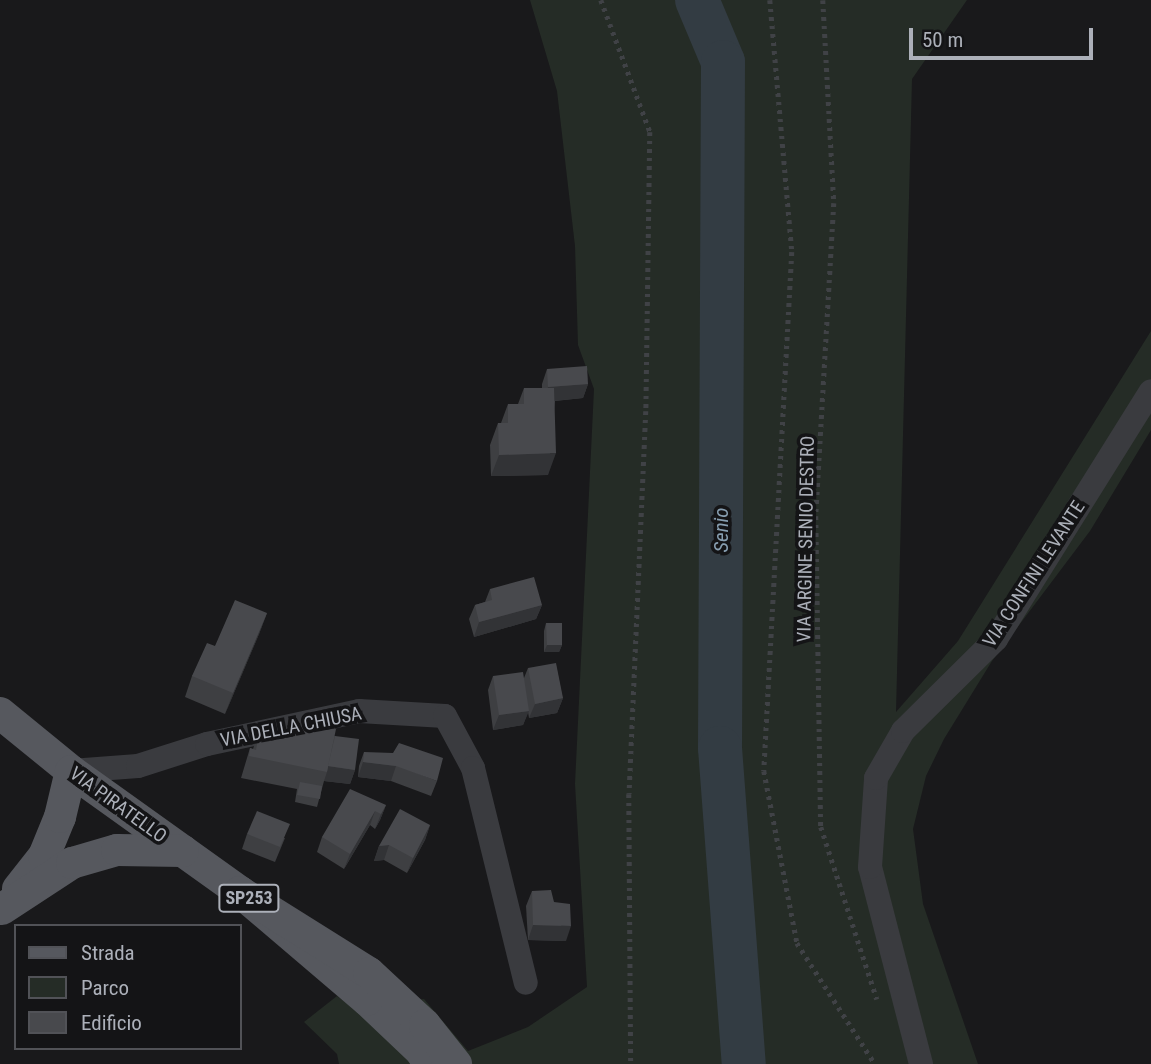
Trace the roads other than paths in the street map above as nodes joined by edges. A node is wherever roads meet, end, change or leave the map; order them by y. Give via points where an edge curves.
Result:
1 (1151, 391) edge
2 (0, 713) edge
3 (71, 771) junction
4 (183, 851) junction
5 (240, 892) junction
6 (1, 911) edge
7 (526, 983) dead end
8 (429, 1064) edge
9 (456, 1064) edge
10 (921, 1064) edge

1 - 10 street, VIA CONFINI LEVANTE via 996,639 903,730 876,778 870,867
2 - 3 main road, VIA PIRATELLO
3 - 4 main road, VIA PIRATELLO / SP253
3 - 6 main road via 44,856
3 - 7 street, VIA DELLA CHIUSA via 138,766 207,744 359,711 445,716 473,768
4 - 5 main road, VIA PIRATELLO / SP253
4 - 6 main road via 117,850 72,863
5 - 8 main road, VIA PIRATELLO / SP253 via 367,1000
5 - 9 main road, VIA PIRATELLO / SP253 via 369,973 425,1025

